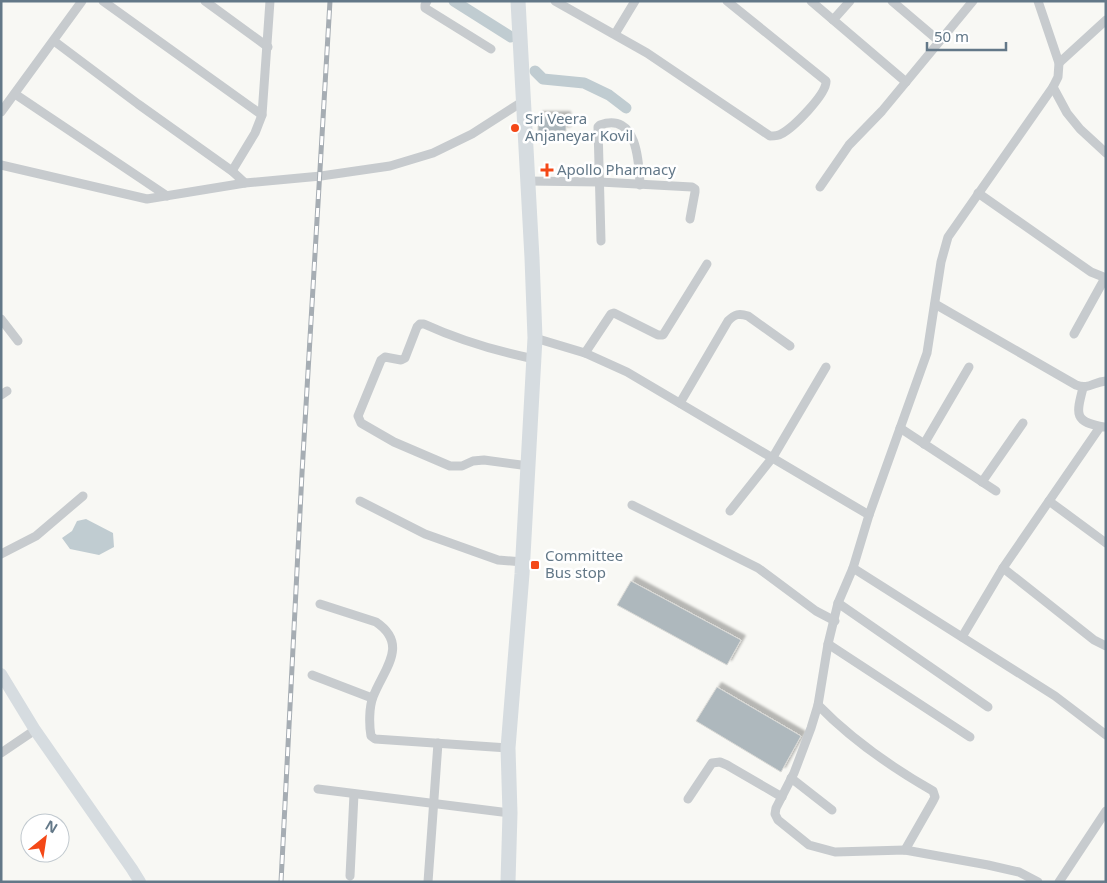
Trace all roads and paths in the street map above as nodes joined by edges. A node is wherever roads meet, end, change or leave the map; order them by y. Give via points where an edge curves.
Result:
1 (82, 1) edge
2 (104, 1) edge
3 (206, 1) edge
4 (270, 1) edge
5 (427, 1) edge
6 (518, 1) edge
7 (555, 1) edge
8 (635, 1) edge
9 (727, 1) edge
10 (811, 1) edge
11 (850, 1) edge
12 (892, 1) edge
13 (973, 1) edge
14 (1038, 1) edge
15 (833, 20) junction
16 (1106, 20) edge
17 (615, 34) junction
18 (54, 41) junction
19 (939, 41) junction
20 (268, 47) junction
21 (492, 49) dead end
22 (1059, 63) junction
23 (906, 82) junction
24 (1053, 88) junction
25 (15, 94) junction
26 (522, 102) junction
27 (1, 112) edge
28 (262, 115) junction
29 (1106, 153) edge
30 (1, 165) edge
31 (232, 171) junction
32 (527, 181) junction
33 (600, 182) junction
34 (245, 183) junction
35 (640, 185) junction
36 (820, 187) dead end
37 (978, 193) junction
38 (167, 196) junction
39 (690, 219) dead end
40 (601, 241) dead end
41 (708, 264) dead end
42 (1105, 278) edge
43 (935, 304) junction
44 (1, 319) edge
45 (1074, 334) dead end
46 (535, 338) junction
47 (18, 342) dead end
48 (790, 346) dead end
49 (584, 353) junction
50 (534, 359) junction
51 (826, 367) dead end
52 (969, 367) dead end
53 (1106, 382) edge
54 (1082, 388) junction
55 (680, 403) junction
56 (1023, 423) dead end
57 (1103, 427) edge
58 (900, 428) junction
59 (924, 444) junction
60 (773, 457) junction
61 (529, 466) junction
62 (982, 482) junction
63 (996, 491) dead end
64 (83, 496) dead end
65 (360, 501) dead end
66 (1049, 501) junction
67 (632, 505) dead end
68 (730, 511) dead end
69 (869, 515) junction
70 (1106, 543) edge
71 (1, 554) edge
72 (523, 562) junction
73 (853, 568) junction
74 (1003, 568) junction
75 (838, 603) junction
76 (320, 604) dead end
77 (834, 620) junction
78 (962, 637) junction
79 (828, 644) junction
80 (1106, 646) edge
81 (1, 674) edge
82 (312, 675) dead end
83 (372, 698) junction
84 (818, 706) junction
85 (988, 707) dead end
86 (35, 730) junction
87 (1106, 735) edge
88 (970, 737) dead end
89 (438, 743) junction
90 (508, 748) junction
91 (1, 753) edge
92 (791, 778) junction
93 (318, 789) dead end
94 (354, 794) junction
95 (782, 797) junction
96 (688, 799) dead end
97 (433, 805) junction
98 (832, 810) dead end
99 (1106, 811) edge
100 (510, 814) junction
101 (904, 850) junction
102 (350, 876) dead end
103 (140, 882) edge
104 (428, 882) edge
105 (508, 882) edge
106 (1038, 882) edge
107 (1059, 882) edge

1 - 18 street
2 - 28 street
3 - 20 street
4 - 20 street
5 - 21 street via 425,8
6 - 26 highway
7 - 17 street
8 - 17 street
9 - 17 street via 826,81 826,87 808,110 777,136 770,136
10 - 15 street
11 - 15 street
12 - 19 street
13 - 19 street
14 - 22 street
15 - 23 street
16 - 22 street
18 - 25 street
18 - 31 street
19 - 23 street
20 - 28 street
22 - 24 street
23 - 36 street via 849,145
24 - 29 street via 1080,129
24 - 37 street
25 - 27 street
25 - 38 street
26 - 32 highway
26 - 34 street via 472,134 433,153 390,166
28 - 31 street
30 - 38 street via 146,199
31 - 34 street
32 - 33 street
32 - 46 highway
33 - 35 street
33 - 35 street via 598,127 603,123 619,124 626,127 634,141
33 - 40 street
34 - 38 street
35 - 39 street via 693,188
37 - 42 street via 1091,272
37 - 43 street via 948,237
41 - 49 street via 663,335 614,313
42 - 45 street
43 - 54 street
43 - 58 street via 927,353
44 - 47 street
46 - 49 street
46 - 50 highway
48 - 55 street via 748,316 733,315
49 - 55 street via 628,372
50 - 61 highway
50 - 61 street via 498,351 420,324 405,358 385,357 381,360 358,416 361,423 394,442 450,466 484,460
51 - 60 street
52 - 59 street
53 - 54 street
54 - 57 street via 1077,409 1079,415 1089,425
55 - 60 street
56 - 62 street
57 - 66 street
58 - 59 street
58 - 69 street
59 - 62 street
60 - 68 street
60 - 69 street
61 - 72 highway
62 - 63 street
64 - 71 street via 36,536
65 - 72 street via 425,534 498,560
66 - 70 street
66 - 74 street
67 - 77 street via 758,568 816,611
69 - 73 street
72 - 90 highway
73 - 75 street
73 - 78 street
74 - 78 street
74 - 80 street
75 - 77 street
75 - 85 street
76 - 83 street via 376,622 392,640 392,656
77 - 79 street
78 - 87 street via 1054,696
79 - 84 street
79 - 88 street
81 - 86 main road
82 - 83 street
83 - 89 street via 370,730 375,739
84 - 92 street
84 - 101 street via 856,741 933,791 935,797
86 - 91 street
86 - 103 main road
89 - 90 street
89 - 97 street
90 - 100 highway
92 - 95 street
92 - 98 street
93 - 94 street
94 - 97 street
94 - 102 street
95 - 96 street via 727,765 716,762 709,767
95 - 101 street via 776,808 778,820 809,845 835,852
97 - 100 street
97 - 104 street
99 - 107 street
100 - 105 highway
101 - 106 street via 996,866 1019,872

